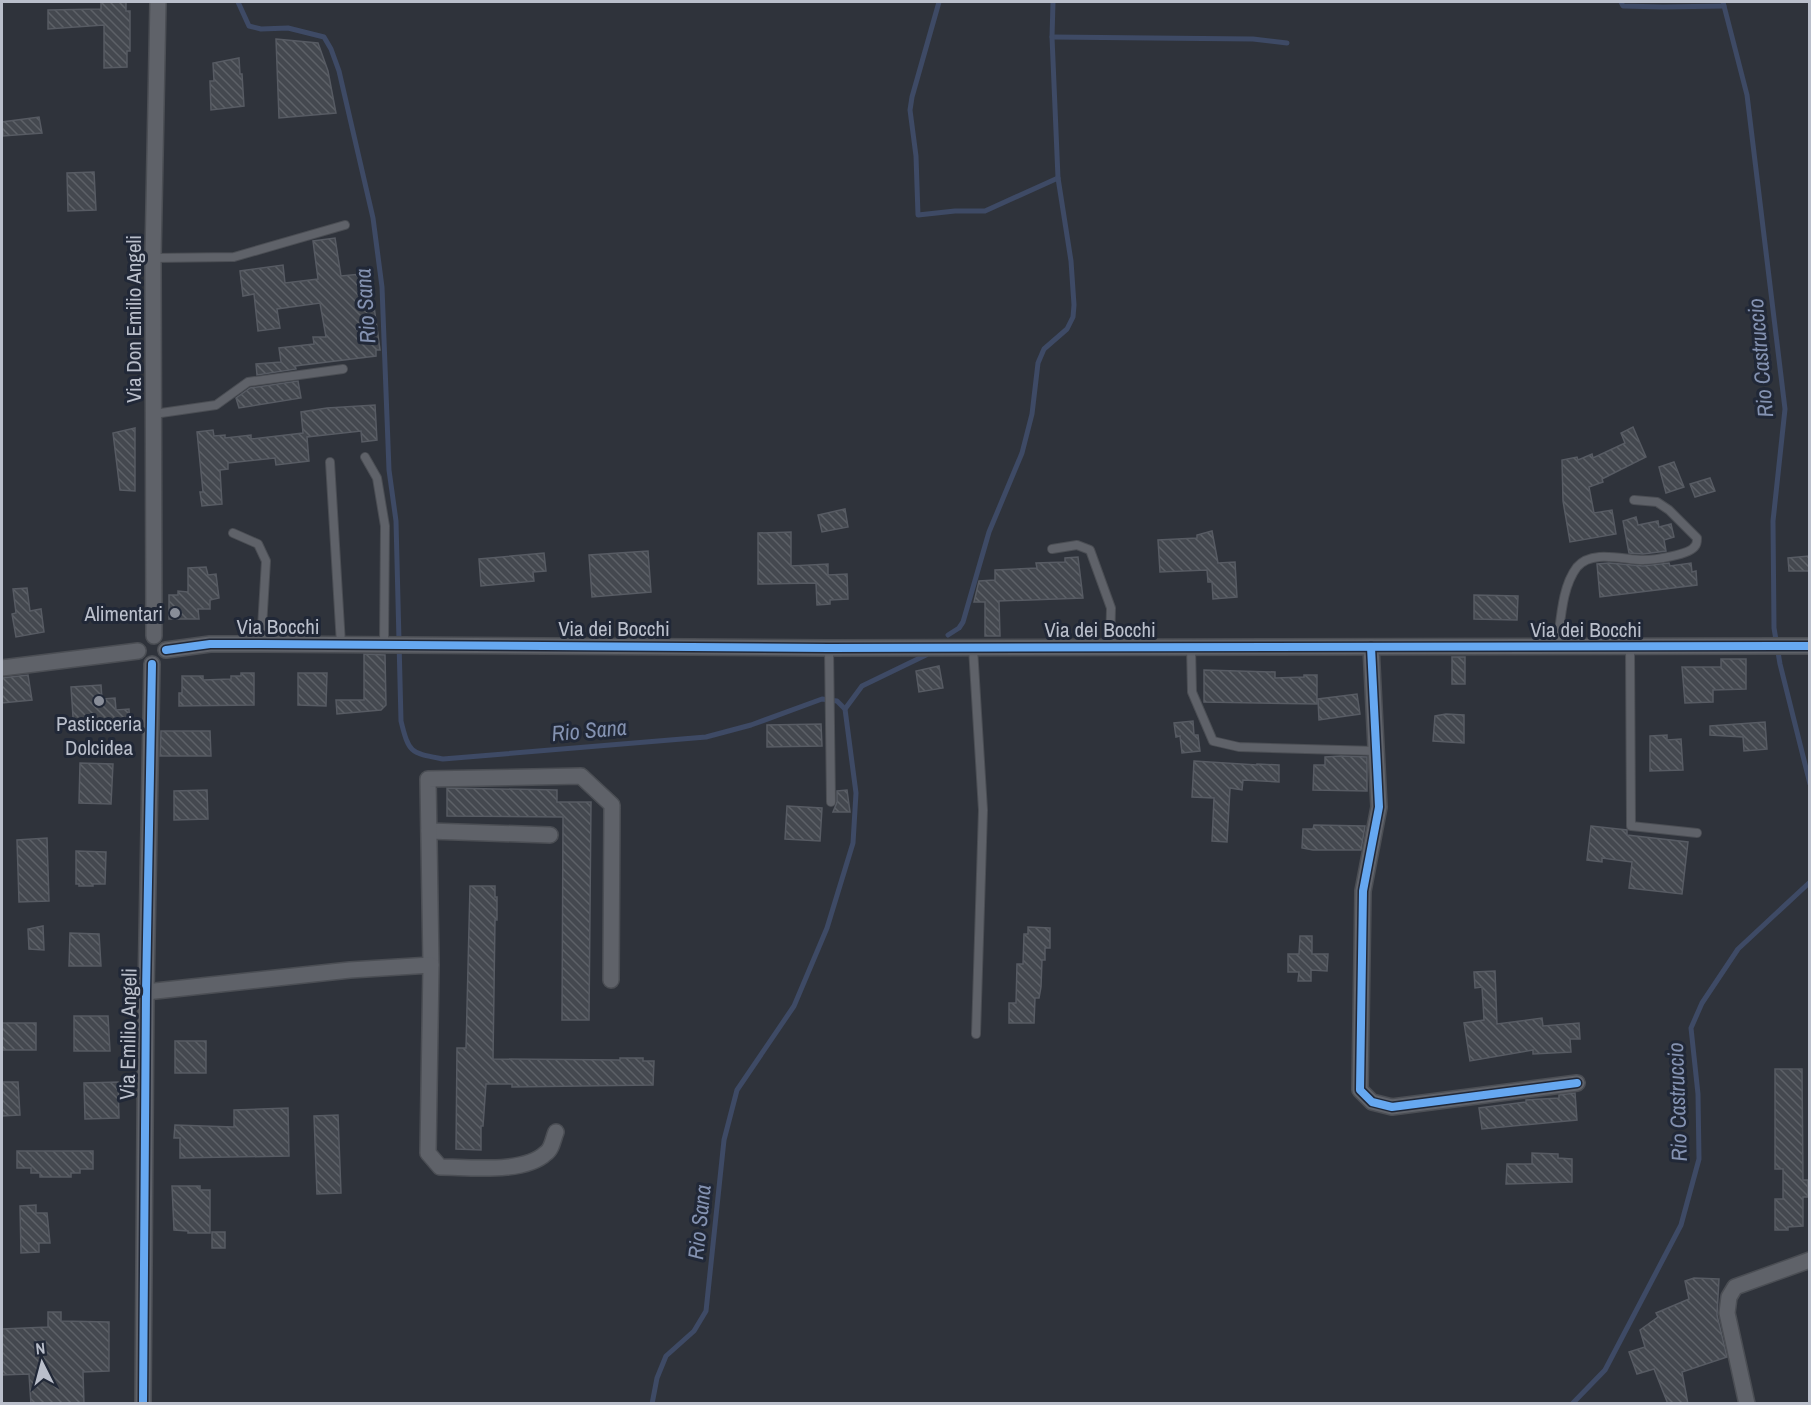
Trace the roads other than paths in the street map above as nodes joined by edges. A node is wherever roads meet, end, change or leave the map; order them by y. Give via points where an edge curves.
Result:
1 (158, 2) edge
2 (345, 225) dead end
3 (153, 258) junction
4 (343, 369) dead end
5 (154, 414) junction
6 (365, 457) dead end
7 (330, 462) dead end
8 (1634, 500) dead end
9 (233, 533) dead end
10 (1052, 549) dead end
11 (154, 636) junction
12 (261, 644) junction
13 (341, 644) junction
14 (387, 645) junction
15 (1557, 646) junction
16 (1809, 646) edge
17 (1110, 647) junction
18 (1191, 647) junction
19 (1371, 647) junction
20 (1630, 647) junction
21 (829, 648) junction
22 (973, 648) junction
23 (166, 650) junction
24 (138, 651) junction
25 (152, 664) junction
26 (2, 668) edge
27 (1376, 751) junction
28 (831, 802) dead end
29 (429, 831) junction
30 (1697, 833) dead end
31 (550, 835) dead end
32 (431, 965) junction
33 (611, 980) dead end
34 (146, 992) junction
35 (976, 1034) dead end
36 (1577, 1083) dead end
37 (556, 1132) dead end
38 (1809, 1260) edge
39 (143, 1404) edge
40 (1747, 1404) edge

1 - 3 street, Via Don Emilio Angeli
2 - 3 lane via 234,257
3 - 5 street, Via Don Emilio Angeli
4 - 5 lane via 248,382 216,405
5 - 11 street, Via Don Emilio Angeli
6 - 14 lane via 377,478 385,526
7 - 13 lane
8 - 15 lane via 1657,502 1669,510 1697,538 1694,549 1662,558 1607,557 1579,565 1568,582
9 - 12 lane via 258,544 266,561
10 - 17 lane via 1077,545 1090,550 1111,608
11 - 23 street
11 - 24 street via 144,638
12 - 13 street, Via Bocchi
12 - 23 street, Via Bocchi via 210,644
13 - 14 street, Via Bocchi
14 - 21 street, Via dei Bocchi
15 - 19 street, Via dei Bocchi
15 - 20 street, Via dei Bocchi
16 - 20 street, Via dei Bocchi
17 - 18 street, Via dei Bocchi
17 - 22 street, Via dei Bocchi
18 - 19 street, Via dei Bocchi
18 - 27 lane via 1192,692 1213,741 1239,747
19 - 27 street
20 - 30 lane via 1631,826
21 - 22 street, Via dei Bocchi
21 - 28 lane
22 - 35 lane via 983,810
23 - 25 street via 161,662
24 - 25 street via 140,659
24 - 26 street
25 - 34 street, Via Emilio Angeli
27 - 36 street via 1379,807 1363,891 1360,1090 1372,1102 1392,1107
29 - 31 street
29 - 32 street
29 - 33 street via 428,779 581,776 612,805
32 - 34 street
32 - 37 street via 428,1153 432,1160 440,1167 516,1167 549,1152
34 - 39 street, Via Emilio Angeli
38 - 40 street via 1735,1287 1729,1297 1727,1313

